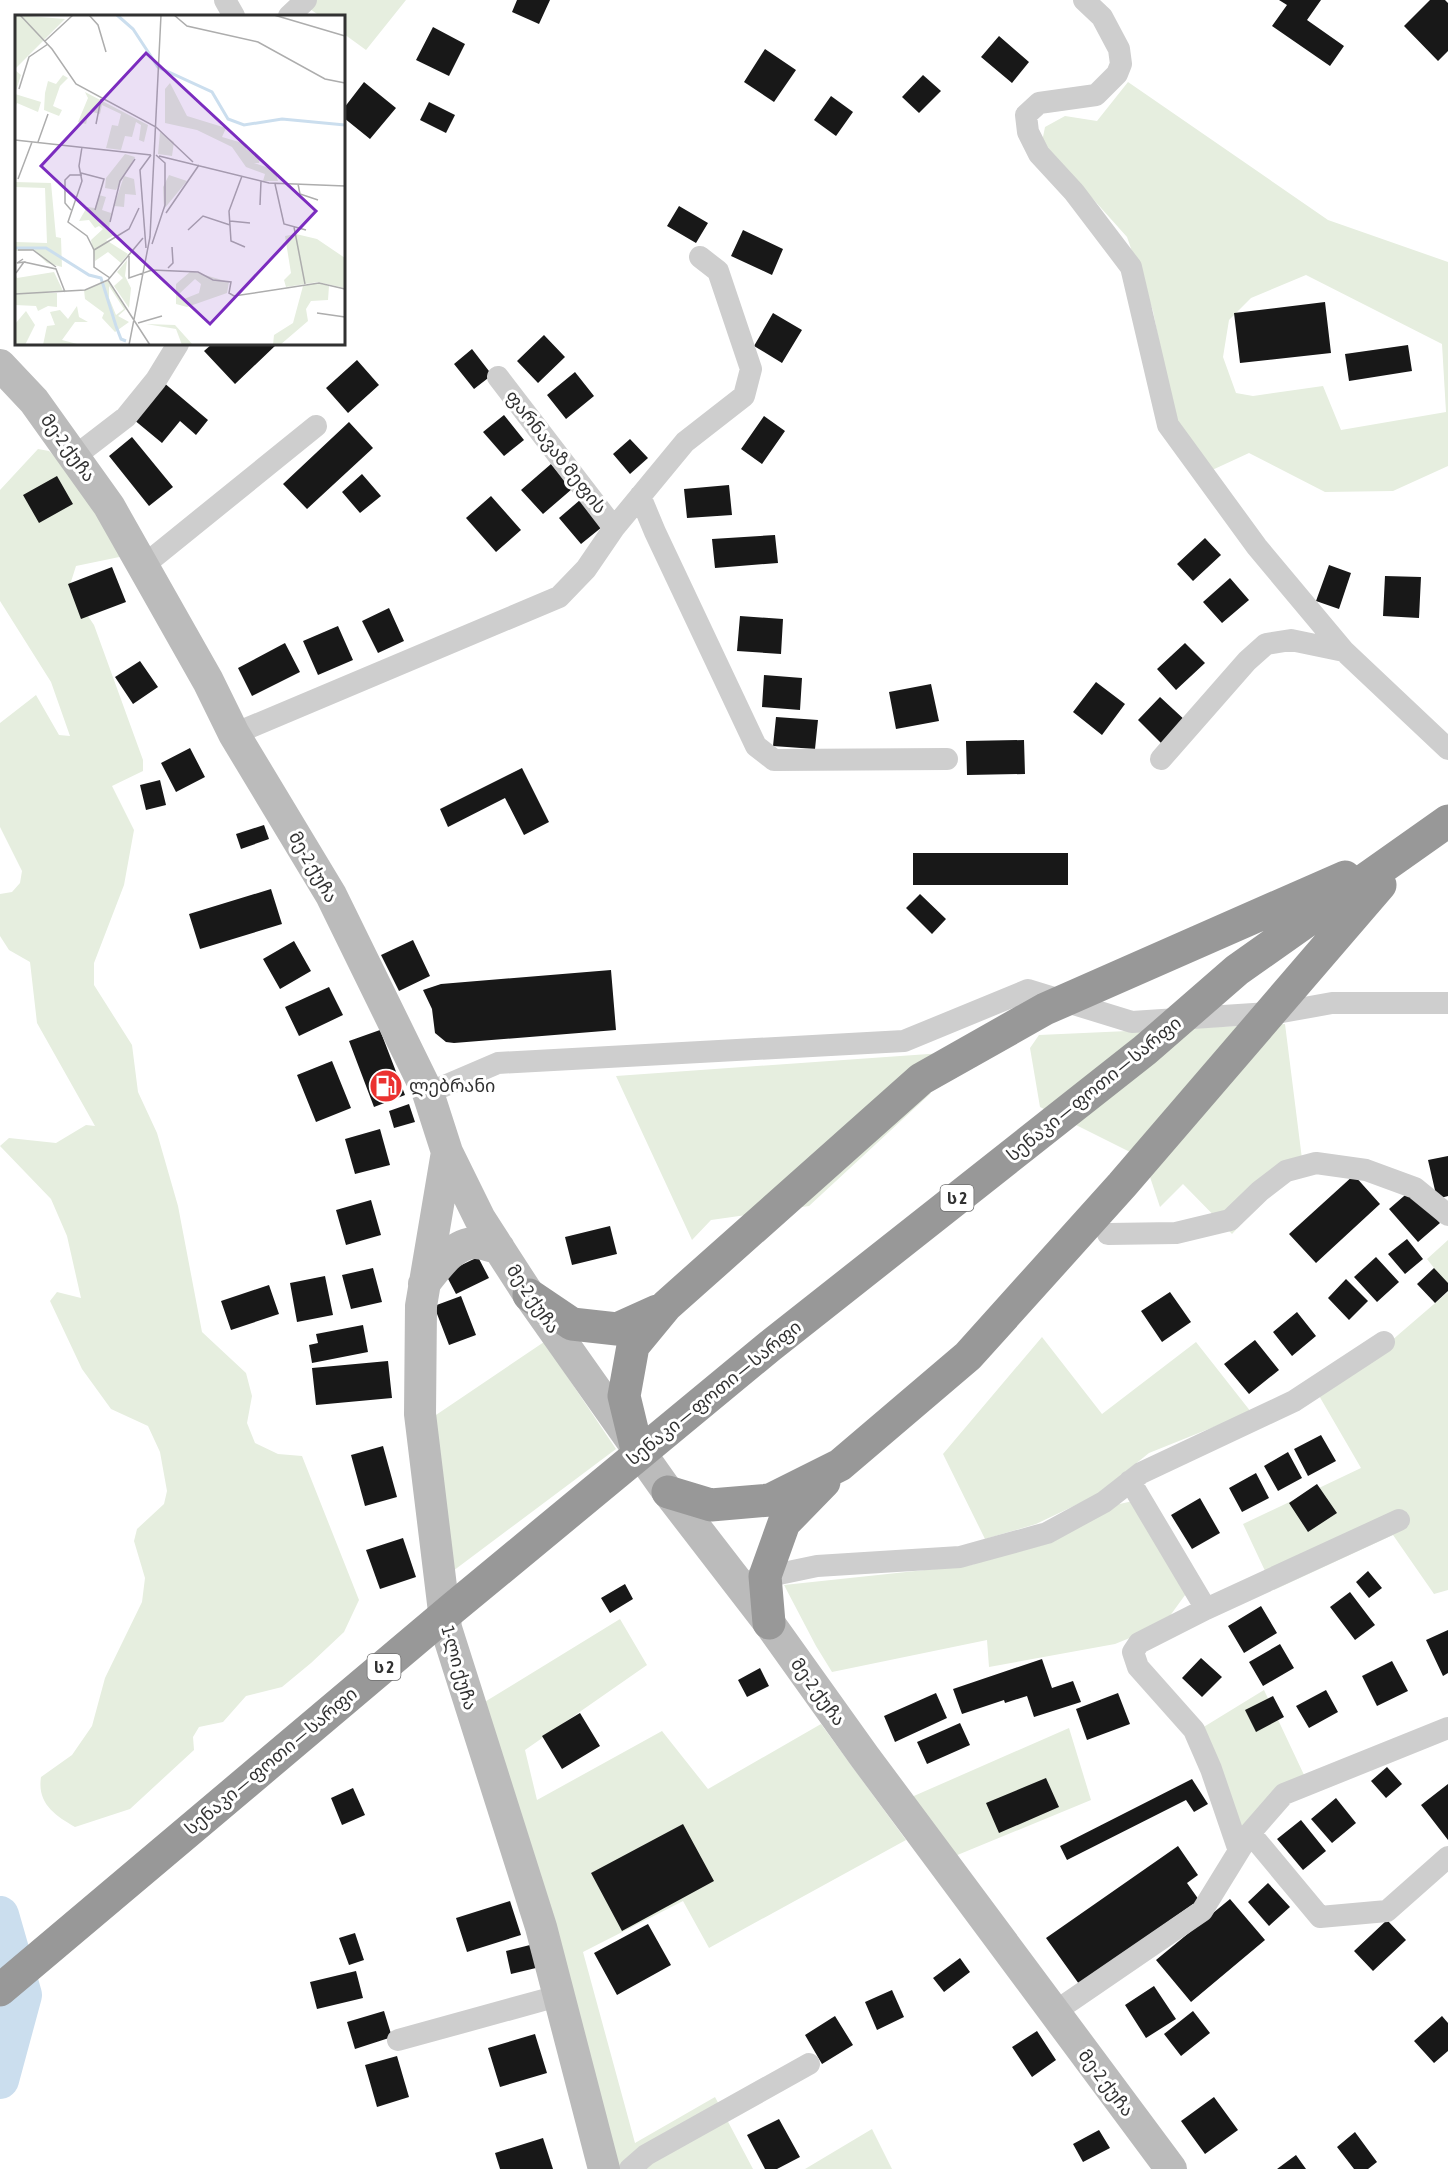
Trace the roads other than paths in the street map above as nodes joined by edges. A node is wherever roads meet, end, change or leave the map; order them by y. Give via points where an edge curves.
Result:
1 (225, 0) edge
2 (306, 0) edge
3 (1084, 0) edge
4 (233, 15) edge
5 (290, 15) edge
6 (700, 257) dead end
7 (177, 345) edge
8 (0, 365) edge
9 (498, 376) dead end
10 (316, 426) dead end
11 (74, 457) junction
12 (640, 496) junction
13 (614, 528) junction
14 (143, 566) junction
15 (1344, 651) junction
16 (234, 734) junction
17 (1448, 749) edge
18 (947, 759) dead end
19 (1161, 759) dead end
20 (1430, 834) edge
21 (1448, 1003) edge
22 (428, 1093) junction
23 (447, 1152) junction
24 (1448, 1215) edge
25 (1108, 1234) dead end
26 (499, 1248) junction
27 (424, 1284) junction
28 (529, 1295) junction
29 (666, 1306) junction
30 (1384, 1342) dead end
31 (637, 1450) junction
32 (840, 1465) junction
33 (1130, 1481) junction
34 (668, 1492) junction
35 (1399, 1520) dead end
36 (751, 1579) junction
37 (1206, 1609) junction
38 (769, 1623) joint
39 (1448, 1728) edge
40 (1244, 1842) junction
41 (1448, 1857) edge
42 (0, 1990) edge
43 (558, 1996) junction
44 (1053, 2013) junction
45 (398, 2040) dead end
46 (809, 2064) dead end
47 (604, 2169) edge
48 (630, 2169) edge
49 (1171, 2169) edge

1 - 4 street
2 - 5 street
3 - 15 street via 1102,17 1119,49 1121,64 1117,74 1096,95 1039,104 1026,115 1028,132 1039,153 1131,267 1168,425 1257,547
6 - 12 street via 718,271 751,369 744,396 685,442
7 - 11 street via 126,417
8 - 11 street, მე-2 ქუჩა via 34,401
9 - 13 street, ფარნავაზ მეფის
10 - 14 street
11 - 14 street, მე-2 ქუჩა via 109,506
12 - 13 street
12 - 18 street via 756,746 774,760
13 - 16 street via 586,568 559,597
14 - 16 street, მე-2 ქუჩა
15 - 17 street
15 - 19 street via 1292,640 1266,644
16 - 22 street, მე-2 ქუჩა via 331,895
20 - 29 highway via 1045,1009 921,1079
20 - 32 highway via 1293,983 1122,1185 968,1356
20 - 42 highway, სენაკი — ფოთი — სარფი / ს 2 via 1237,970 1145,1050 770,1346
21 - 22 street via 1332,1004 1282,1012 1132,1022 1028,990 904,1041 498,1063
22 - 23 street, მე-2 ქუჩა
23 - 26 street, მე-2 ქუჩა
23 - 27 street, 1-ლი ქუჩა
24 - 25 street via 1415,1188 1366,1170 1316,1163 1286,1171 1230,1220 1176,1233
26 - 27 street via 474,1243 459,1248
26 - 28 street, მე-2 ქუჩა
27 - 43 street, 1-ლი ქუჩა via 420,1414 446,1628 541,1927
28 - 29 highway via 572,1324 617,1329
28 - 31 street, მე-2 ქუჩა
29 - 31 highway via 633,1346 624,1396
30 - 33 street via 1294,1401
31 - 34 street, მე-2 ქუჩა
32 - 34 highway via 770,1500 711,1505
32 - 36 highway via 784,1523
33 - 36 street via 1104,1502 1047,1533 960,1557 817,1566
33 - 37 street
34 - 36 street, მე-2 ქუჩა
35 - 37 street
36 - 38 highway
37 - 40 street via 1139,1643 1133,1652 1138,1667 1194,1730
38 - 44 street, მე-2 ქუჩა
39 - 40 street via 1284,1794
40 - 41 street via 1320,1917 1387,1911
40 - 44 street via 1202,1911
43 - 45 street
43 - 47 street, 1-ლი ქუჩა
44 - 49 street, მე-2 ქუჩა
46 - 48 street via 646,2155

